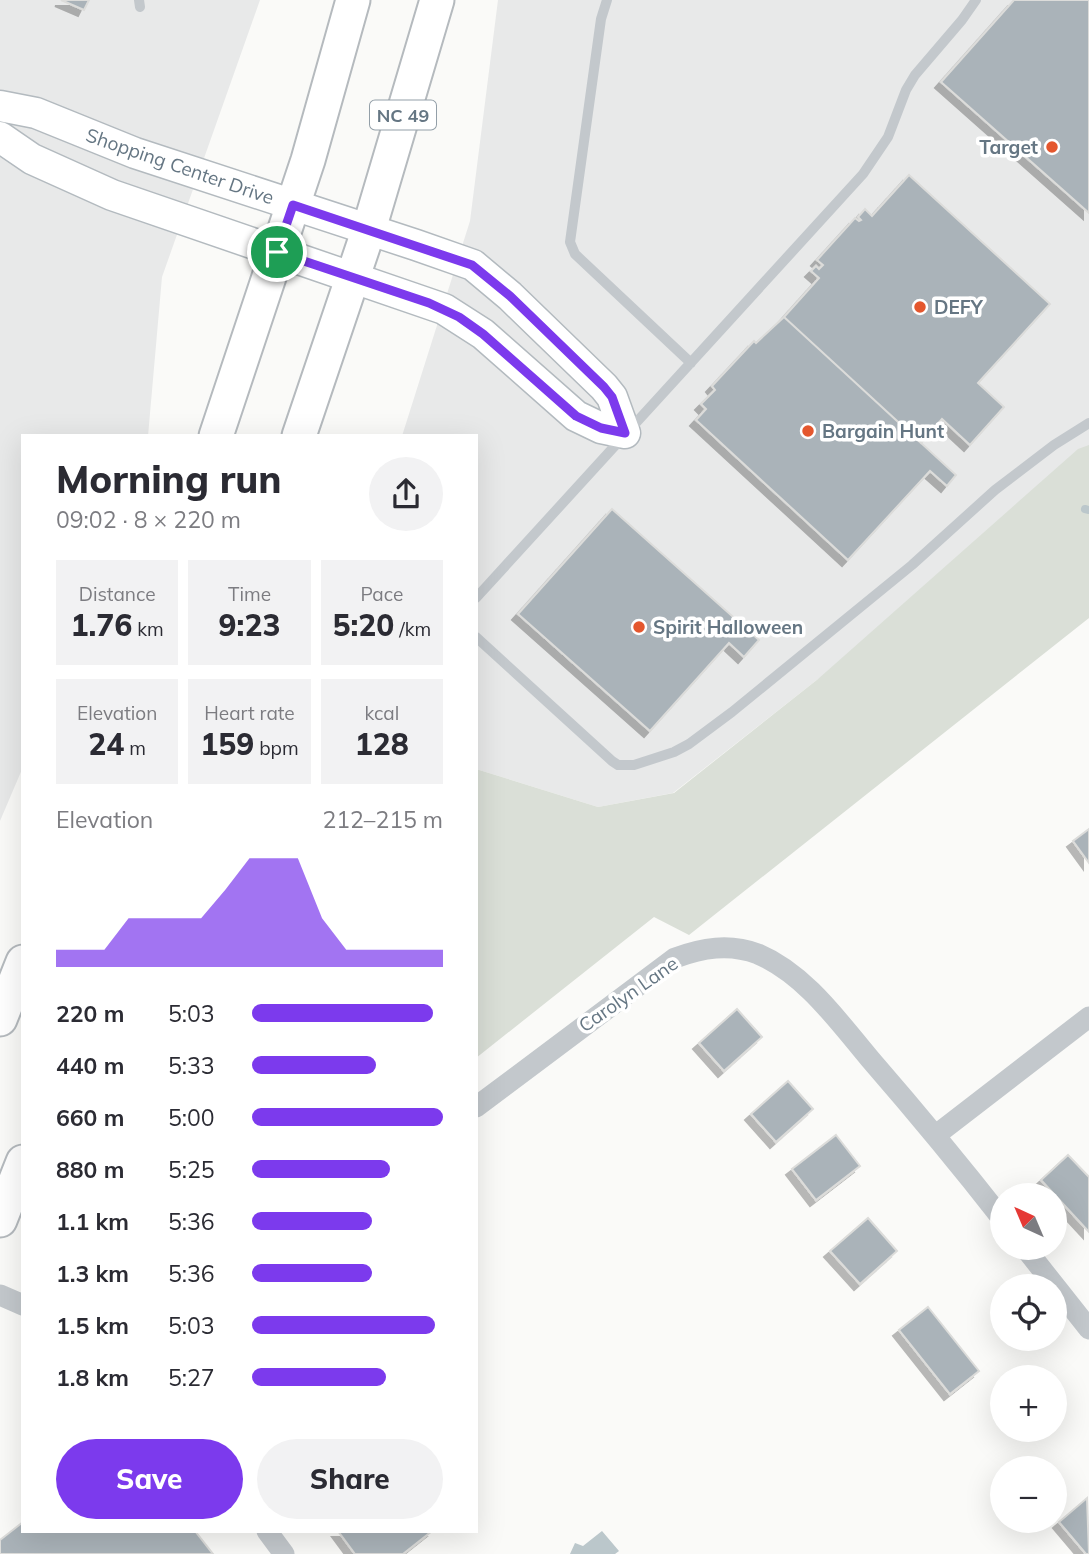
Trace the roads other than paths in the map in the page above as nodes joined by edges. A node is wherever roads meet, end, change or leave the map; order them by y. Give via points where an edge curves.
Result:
1 (353, 0) edge
2 (437, 0) edge
3 (607, 0) edge
4 (976, 0) edge
5 (0, 106) edge
6 (0, 137) edge
7 (293, 205) junction
8 (369, 229) junction
9 (277, 252) junction
10 (353, 277) junction
11 (691, 363) junction
12 (1089, 423) edge
13 (625, 433) junction
14 (217, 434) edge
15 (300, 434) edge
16 (478, 596) edge
17 (478, 638) edge
18 (21, 967) edge
19 (1089, 1017) edge
20 (0, 1019) edge
21 (478, 1106) edge
22 (936, 1135) junction
23 (21, 1167) edge
24 (990, 1204) edge
25 (0, 1220) edge
26 (1034, 1260) edge
27 (0, 1295) edge
28 (21, 1305) edge
29 (1089, 1329) edge
30 (268, 1533) edge
31 (284, 1554) edge

1 - 7 main road
2 - 8 main road, NC 49
3 - 11 lane via 570,242 575,254
4 - 11 lane via 915,75 888,137 863,174
5 - 7 street, Shopping Center Drive via 36,113 135,153
6 - 9 street via 32,159 112,195
7 - 8 street, Shopping Center Drive
7 - 9 main road
8 - 10 main road, NC 49
8 - 13 street, Shopping Center Drive via 462,261 485,274 604,387
9 - 10 street
9 - 14 main road
10 - 13 street via 459,317 576,416
10 - 15 main road, NC 49
11 - 13 lane
12 - 17 lane via 995,491 732,712 689,744 656,759 625,766 612,761
13 - 16 lane
18 - 20 main road
19 - 22 street
21 - 22 street, Carolyn Lane via 675,958 716,947 758,955 810,990
22 - 24 street, Carolyn Lane
23 - 25 main road
26 - 29 street
27 - 28 street
30 - 31 street

